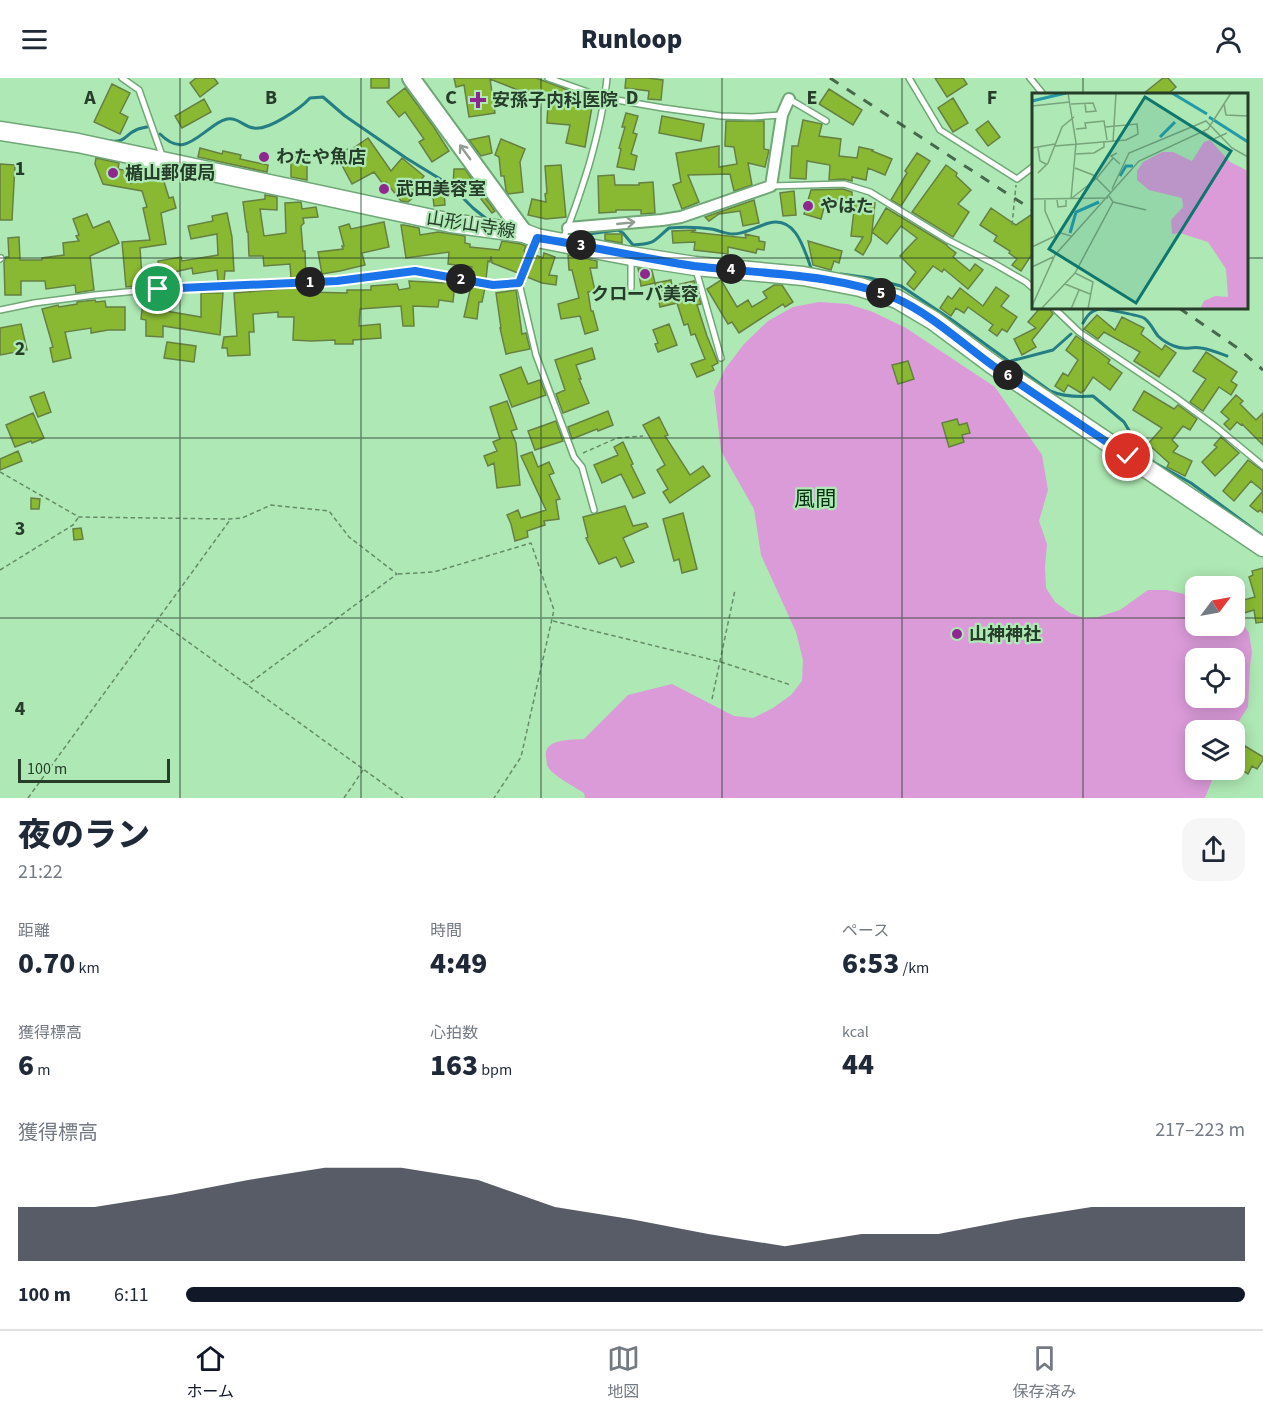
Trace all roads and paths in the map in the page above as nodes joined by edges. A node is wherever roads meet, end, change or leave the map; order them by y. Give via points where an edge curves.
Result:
1 (122, 78) edge
2 (411, 78) edge
3 (548, 78) edge
4 (607, 78) edge
5 (909, 78) edge
6 (1030, 78) edge
7 (1042, 93) edge
8 (605, 98) junction
9 (789, 99) joint
10 (782, 115) junction
11 (826, 122) dead end
12 (0, 131) edge
13 (164, 162) junction
14 (1032, 168) edge
15 (1017, 179) junction
16 (771, 186) junction
17 (1012, 225) dead end
18 (565, 235) junction
19 (531, 236) junction
20 (631, 256) junction
21 (695, 266) junction
22 (519, 283) junction
23 (631, 288) dead end
24 (1032, 288) edge
25 (1055, 309) edge
26 (0, 310) edge
27 (721, 358) dead end
28 (643, 436) dead end
29 (574, 458) junction
30 (1263, 466) edge
31 (0, 472) edge
32 (594, 510) dead end
33 (79, 517) junction
34 (230, 519) junction
35 (1263, 547) edge
36 (0, 570) edge
37 (397, 574) junction
38 (735, 590) dead end
39 (157, 620) junction
40 (552, 621) junction
41 (721, 662) junction
42 (247, 685) junction
43 (791, 685) dead end
44 (712, 699) dead end
45 (364, 770) junction
46 (28, 798) edge
47 (344, 798) edge
48 (403, 798) edge
49 (494, 798) edge

1 - 13 lane via 140,90
19 -> 2 main road
3 - 8 lane
4 - 8 lane
5 - 15 lane via 940,130
6 - 7 lane
8 - 10 lane via 721,116
8 - 18 lane via 580,197
9 - 10 street
9 - 11 lane
10 - 16 street
12 - 13 main road, 山形山寺線
13 - 19 main road, 山形山寺線 via 451,223
14 - 15 lane
15 - 17 path
18 -> 16 street via 681,217
16 - 24 lane via 844,184 870,192
18 - 19 main road, 山形山寺線
18 - 20 main road, 山形山寺線
19 - 22 lane
20 - 21 main road, 山形山寺線
20 - 23 lane
21 - 27 lane
21 - 35 main road, 山形山寺線 via 803,276 897,299
22 - 26 lane via 493,285 415,271 337,281 148,290
22 - 29 lane via 536,355
25 - 30 lane via 1079,332 1199,414
28 - 29 path via 617,438
29 - 32 lane via 582,467
31 - 33 path
33 - 34 path
33 - 36 path via 73,525
34 - 37 path via 271,505 329,511 349,537
34 - 39 path
37 - 40 path via 434,572 531,543 554,610
37 - 42 path
38 - 41 path
39 - 42 path
39 - 46 path
40 - 41 path
40 - 49 path via 521,757
41 - 43 path
41 - 44 path
42 - 45 path
45 - 47 path
45 - 48 path

